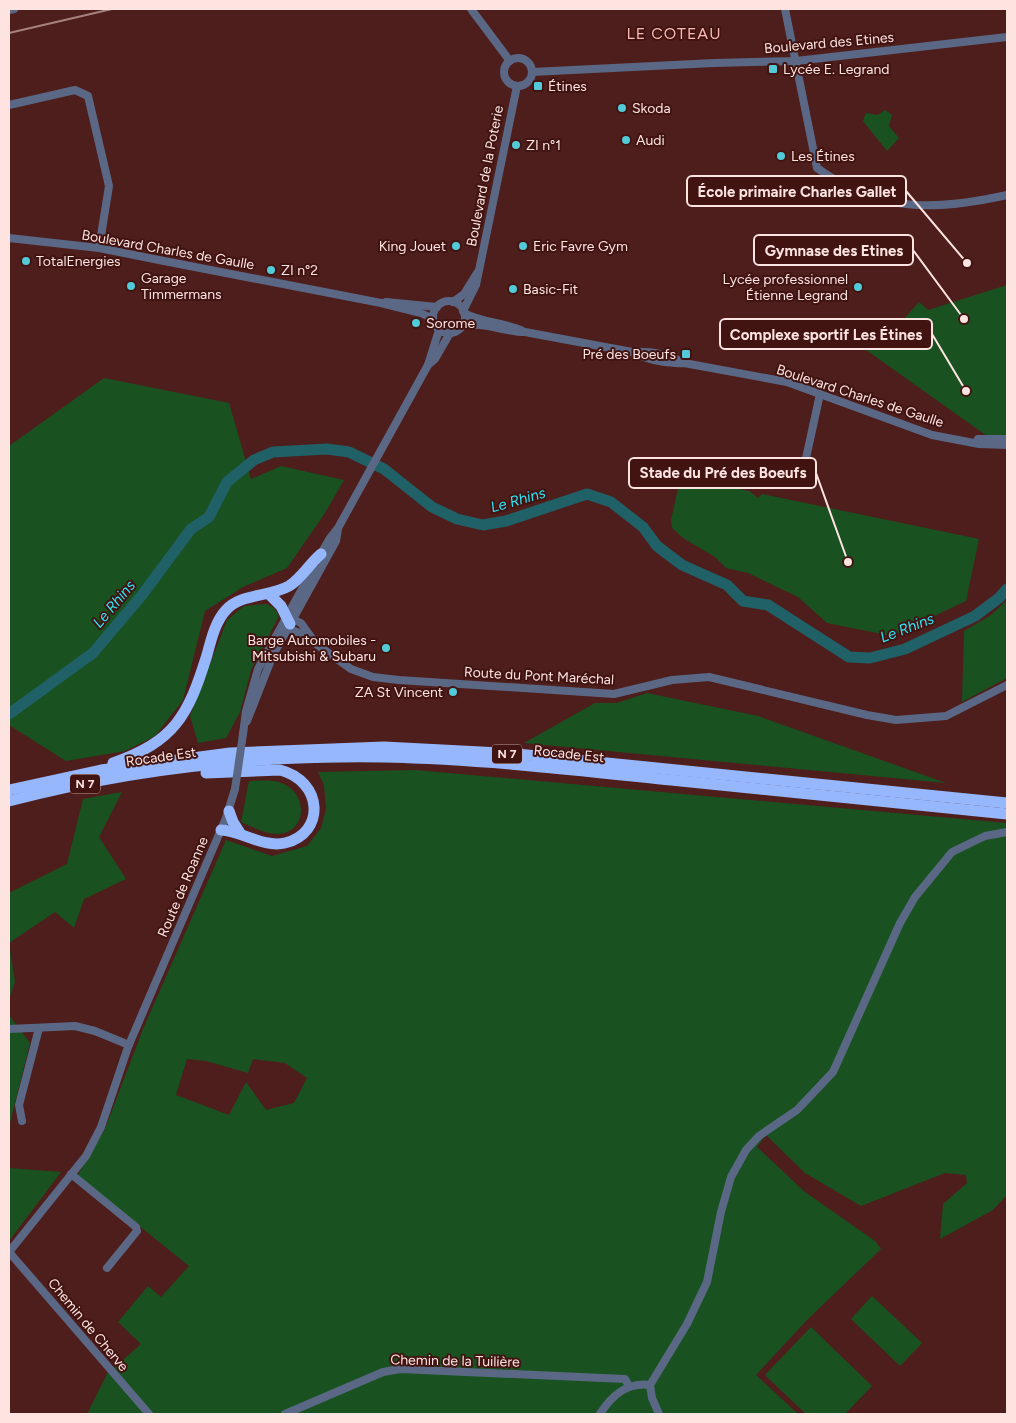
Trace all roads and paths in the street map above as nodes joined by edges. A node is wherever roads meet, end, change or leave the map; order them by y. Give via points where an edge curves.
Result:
1 (14, 9) edge
2 (471, 9) edge
3 (785, 9) edge
4 (9, 10) edge
5 (1007, 37) edge
6 (510, 61) junction
7 (796, 61) junction
8 (532, 72) junction
9 (516, 86) junction
10 (9, 105) edge
11 (1007, 195) edge
12 (9, 238) edge
13 (99, 248) junction
14 (478, 271) junction
15 (453, 302) junction
16 (381, 303) junction
17 (437, 307) junction
18 (464, 312) junction
19 (433, 319) junction
20 (462, 326) junction
21 (438, 330) junction
22 (525, 332) junction
23 (450, 334) junction
24 (428, 365) junction
25 (820, 394) junction
26 (968, 440) junction
27 (1007, 440) edge
28 (1007, 445) edge
29 (801, 481) dead end
30 (338, 528) junction
31 (321, 554) junction
32 (269, 594) junction
33 (288, 621) junction
34 (309, 636) junction
35 (1007, 685) edge
36 (101, 770) junction
37 (163, 771) junction
38 (9, 790) edge
39 (9, 801) edge
40 (1007, 803) edge
41 (229, 811) junction
42 (1007, 814) edge
43 (221, 830) junction
44 (1007, 832) edge
45 (240, 833) junction
46 (39, 1028) junction
47 (9, 1029) edge
48 (129, 1045) junction
49 (22, 1121) dead end
50 (71, 1174) junction
51 (9, 1252) edge
52 (106, 1268) dead end
53 (650, 1385) junction
54 (629, 1386) junction
55 (149, 1414) edge
56 (285, 1414) edge
57 (600, 1414) edge
58 (659, 1414) edge

1 - 4 street
2 - 6 street
3 - 7 street
5 - 7 street, Boulevard des Etines
6 - 8 street via 523,58 530,64
6 - 9 street via 504,74 508,82
7 - 8 street, Boulevard des Etines
7 - 11 street via 817,168 831,178 860,193 903,205 953,206
8 - 9 street via 529,81
9 - 14 street, Boulevard de la Poterie
10 - 13 street via 75,90 88,96 109,186
12 - 13 street, Boulevard Charles de Gaulle
13 - 16 street, Boulevard Charles de Gaulle
14 - 15 street, Boulevard de la Poterie via 464,294
14 - 18 street, Boulevard de la Poterie via 476,285
15 - 17 street
15 - 18 street
16 - 17 street, Boulevard Charles de Gaulle
16 - 19 street, Boulevard Charles de Gaulle
17 - 19 street
18 - 20 street
18 - 22 street, Boulevard Charles de Gaulle
19 - 21 street
20 - 22 street, Boulevard Charles de Gaulle via 472,324
20 - 23 street
21 - 23 street
21 - 24 street
22 - 25 street, Boulevard Charles de Gaulle via 632,352 643,358 674,364 684,363 787,382
23 - 24 street
24 - 30 street
25 - 26 street, Boulevard Charles de Gaulle via 912,429
25 - 29 street
26 - 27 street, Boulevard Charles de Gaulle
26 - 28 street, Boulevard Charles de Gaulle via 979,444
30 - 31 street
30 - 33 street via 336,541
31 - 32 highway via 292,584
31 - 33 street
32 - 33 highway via 275,598
32 - 36 highway via 238,601 223,614 193,696 172,731 150,748
33 - 34 street, Route du Pont Maréchal
33 - 34 street, Route du Pont Maréchal via 306,630
33 - 41 street, Route de Roanne, bridge via 246,723
34 - 35 street, Route du Pont Maréchal via 351,670 373,677 614,694 672,680 709,677 896,720 946,716
36 - 38 highway, Rocade Est / N 7
36 - 40 highway, Rocade Est / N 7 via 230,753 348,748 451,750
37 - 39 highway, Rocade Est / N 7
37 - 42 highway, Rocade Est / N 7 via 312,758 449,759
37 - 45 highway via 179,776 280,770 297,776 309,788 313,813 307,829 300,836 284,844 275,844
41 - 43 street, Route de Roanne
41 - 45 highway
43 - 45 highway
43 - 48 street, Route de Roanne
44 - 53 street via 985,836 952,852 914,897 833,1072 797,1110 759,1136 746,1150 731,1177 707,1282
46 - 47 street
46 - 48 street via 75,1026
46 - 49 street via 19,1105
48 - 50 street, Route de Roanne via 101,1127 86,1156
50 - 51 street, Route de Roanne
50 - 52 street via 136,1227 133,1238
51 - 55 street, Chemin de Cherve
53 - 54 street
53 - 58 street
54 - 56 street, Chemin de la Tuilière via 625,1379 400,1370 384,1372
54 - 57 street via 616,1394

